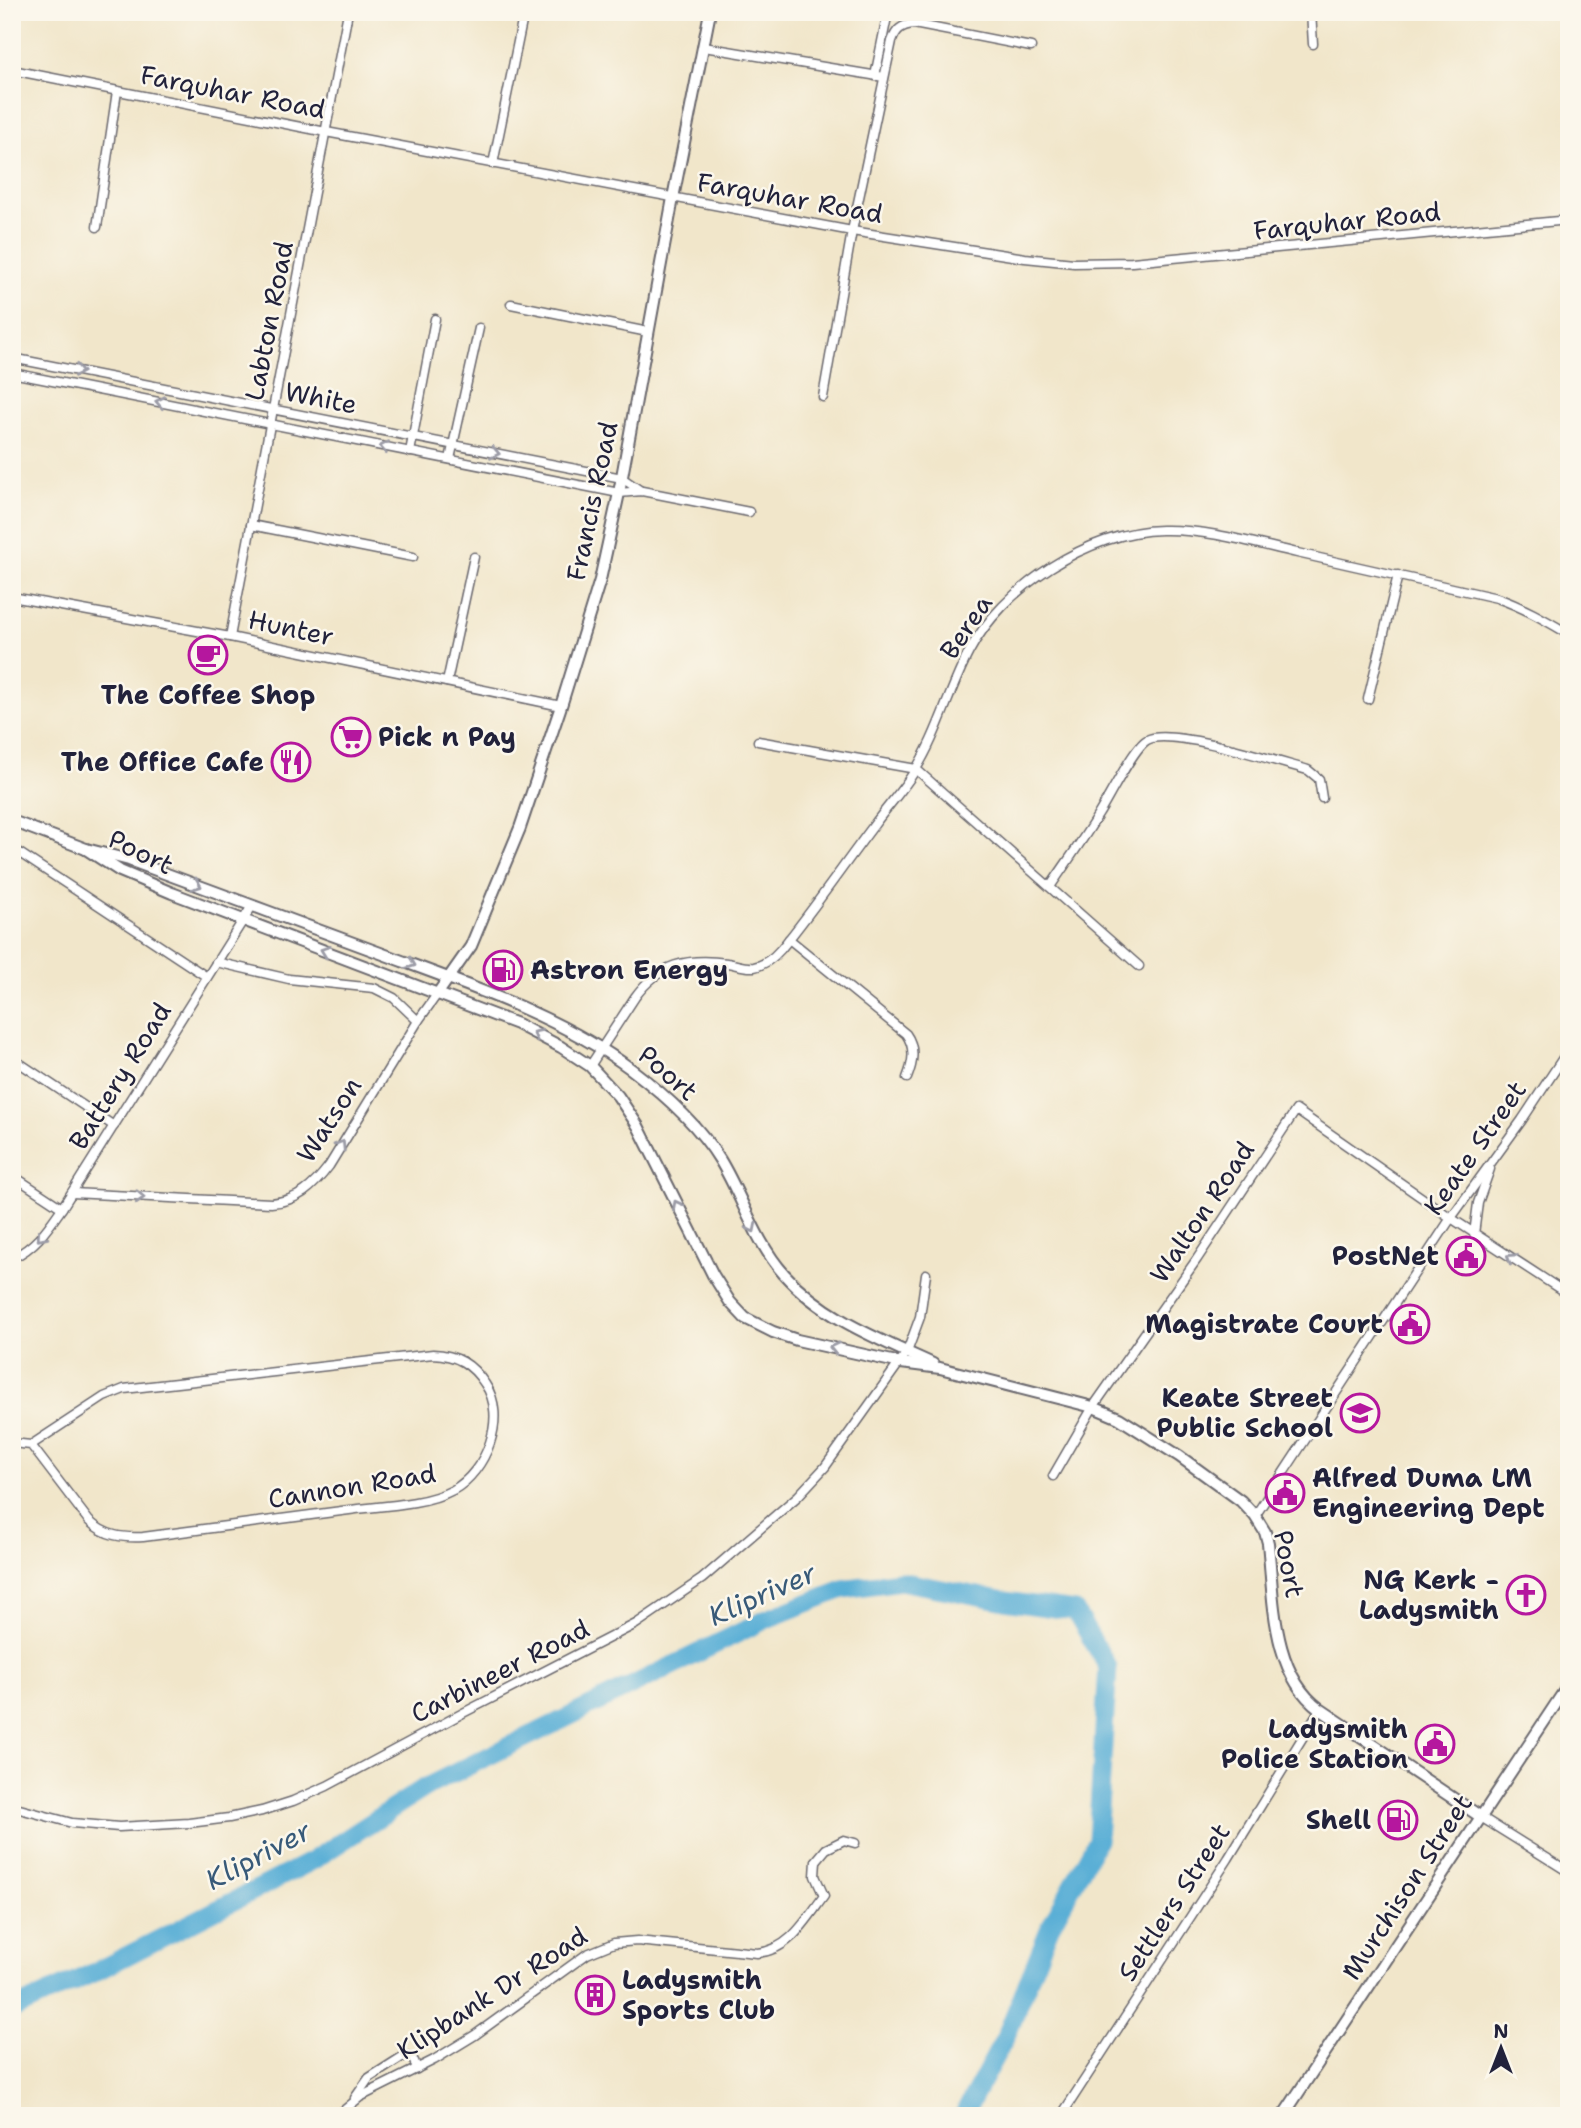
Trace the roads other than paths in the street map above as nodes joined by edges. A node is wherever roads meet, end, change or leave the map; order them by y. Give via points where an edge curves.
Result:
1 (348, 12) edge
2 (524, 12) edge
3 (710, 12) edge
4 (888, 12) edge
5 (1311, 12) edge
6 (1313, 44) dead end
7 (704, 47) junction
8 (1031, 47) dead end
9 (12, 70) edge
10 (879, 76) junction
11 (117, 91) junction
12 (326, 132) junction
13 (493, 164) junction
14 (673, 198) junction
15 (1569, 220) edge
16 (97, 227) dead end
17 (852, 231) junction
18 (511, 304) dead end
19 (435, 319) dead end
20 (479, 328) dead end
21 (648, 332) junction
22 (12, 358) edge
23 (12, 373) edge
24 (103, 376) junction
25 (101, 391) junction
26 (823, 397) dead end
27 (273, 410) junction
28 (270, 425) junction
29 (413, 437) junction
30 (453, 445) junction
31 (410, 452) junction
32 (450, 459) junction
33 (622, 478) junction
34 (642, 491) junction
35 (619, 492) junction
36 (749, 512) dead end
37 (251, 525) junction
38 (413, 557) dead end
39 (474, 557) dead end
40 (1398, 575) junction
41 (12, 597) edge
42 (1569, 634) edge
43 (230, 637) junction
44 (447, 682) junction
45 (1368, 699) dead end
46 (561, 706) junction
47 (758, 741) dead end
48 (916, 769) junction
49 (1322, 798) dead end
50 (12, 821) edge
51 (12, 848) edge
52 (86, 849) junction
53 (1050, 887) junction
54 (252, 906) junction
55 (243, 920) junction
56 (789, 939) junction
57 (216, 962) junction
58 (1139, 966) dead end
59 (207, 977) junction
60 (450, 979) junction
61 (438, 993) junction
62 (418, 1021) junction
63 (601, 1049) junction
64 (1569, 1049) edge
65 (12, 1058) edge
66 (590, 1066) junction
67 (907, 1077) dead end
68 (114, 1126) junction
69 (1494, 1158) junction
70 (12, 1175) edge
71 (72, 1193) junction
72 (62, 1208) junction
73 (1451, 1218) junction
74 (1474, 1234) junction
75 (12, 1258) edge
76 (926, 1274) dead end
77 (1569, 1295) edge
78 (907, 1352) junction
79 (901, 1363) junction
80 (940, 1368) junction
81 (1093, 1407) junction
82 (12, 1443) edge
83 (31, 1446) junction
84 (1053, 1476) dead end
85 (1255, 1516) junction
86 (1569, 1684) edge
87 (1320, 1709) junction
88 (12, 1807) edge
89 (1481, 1817) junction
90 (855, 1843) dead end
91 (1569, 1872) edge
92 (417, 2068) junction
93 (351, 2103) junction
94 (1062, 2115) edge
95 (337, 2116) edge
96 (1283, 2116) edge

1 - 12 street, Labton Road
2 - 13 street
3 - 7 street, Francis Road
4 - 10 street
5 - 6 street
7 - 10 street
7 - 14 street, Francis Road
8 - 10 street via 914,24 902,26 895,32
9 - 11 street, Farquhar Road
10 - 17 street
11 - 12 street, Farquhar Road
11 - 16 street
12 - 13 street, Farquhar Road
12 - 27 street, Labton Road
13 - 14 street, Farquhar Road
14 - 17 street, Farquhar Road
14 - 21 street, Francis Road
15 - 17 street, Farquhar Road via 1103,263 1025,258
17 - 26 street
18 - 21 street
19 - 29 street
20 - 30 street
21 - 33 street, Francis Road
22 -> 24 street, White
23 - 25 street, White
24 - 25 street
24 - 27 street, White
28 -> 25 street, White
27 - 28 street, Labton Road
27 - 29 street, White
31 -> 28 street, White
28 - 37 street, Labton Road
29 - 30 street, White
29 - 31 street
30 - 32 street
30 -> 33 street, White
31 - 32 street, White
32 - 35 street, White
33 - 34 street
33 - 35 street, Francis Road
34 - 35 street, White
34 - 36 street
35 - 46 street, Francis Road via 600,580
37 - 38 street
37 - 43 street, Labton Road
39 - 44 street
40 - 42 street, Berea via 1497,598
40 - 45 street
40 - 48 street, Berea via 1183,531 1144,531 1093,545 1035,579 989,621 970,651
41 - 43 street, Hunter
43 - 44 street, Hunter
44 - 46 street, Hunter
46 - 60 street, Francis Road via 495,891 471,946
47 - 48 street
48 - 53 street
48 - 56 street, Berea
49 - 53 street via 1319,779 1308,770 1197,741 1151,738 1137,750
50 - 52 street
51 - 59 street
52 -> 54 street, Poort via 129,860
52 - 55 street, Poort via 120,871
53 - 58 street
54 - 55 street, Battery Road
54 -> 60 street, Poort
55 - 57 street, Battery Road
61 -> 55 street, Poort
56 - 63 street, Berea via 772,959 755,967 701,961 658,973 642,987
56 - 67 street via 906,1034 913,1053
57 - 59 street, Battery Road
57 - 62 street via 289,979 374,988 394,998
59 - 68 street, Battery Road
60 - 61 street, Watson
60 - 63 street, Poort
61 - 62 street, Watson
66 -> 61 street, Poort via 522,1027
71 -> 62 street, Watson via 271,1203 291,1200 314,1185 329,1166
63 - 66 street, Berea
63 -> 78 street, Poort via 666,1098 708,1143 758,1238 796,1286 845,1322
64 - 69 street, Keate Street
65 - 68 street
79 -> 66 street, Poort via 773,1332 736,1311 638,1126
68 - 71 street, Battery Road
69 - 73 street, Keate Street
69 - 74 street via 1478,1203
70 - 72 street
71 - 72 street, Battery Road
72 -> 75 street, Battery Road via 41,1238
73 - 74 street
73 - 81 street, Walton Road via 1296,1110
73 - 85 street, Keate Street
77 -> 74 street
76 - 78 street, Carbineer Road via 918,1325
78 - 79 street, Carbineer Road
78 - 80 street, Poort
79 - 80 street, Poort
79 - 88 street, Carbineer Road via 815,1479 682,1594 636,1624 327,1786 293,1801 229,1818 147,1826 72,1823
80 - 81 street, Poort
81 - 84 street, Walton Road
81 - 85 street, Poort via 1129,1423 1179,1456
82 - 83 street
83 - 83 street, Cannon Road via 104,1397 124,1389 433,1353 456,1357 472,1367 489,1390 494,1410 490,1443 481,1461 468,1479 441,1495 143,1538 118,1537 98,1529
85 - 87 street, Poort via 1268,1543 1284,1660 1297,1688
86 - 89 street, Murchison Street
87 - 89 street, Poort
87 - 94 street, Settlers Street
89 - 91 street
89 - 96 street, Murchison Street
90 - 92 street, Klipbank Dr Road via 844,1840 826,1849 816,1861 815,1876 824,1896 780,1947 766,1952 649,1941 608,1944 475,2035
92 - 93 street, Klipbank Dr Road
92 - 93 street via 408,2056 391,2062 369,2078
93 - 95 street, Klipbank Dr Road

